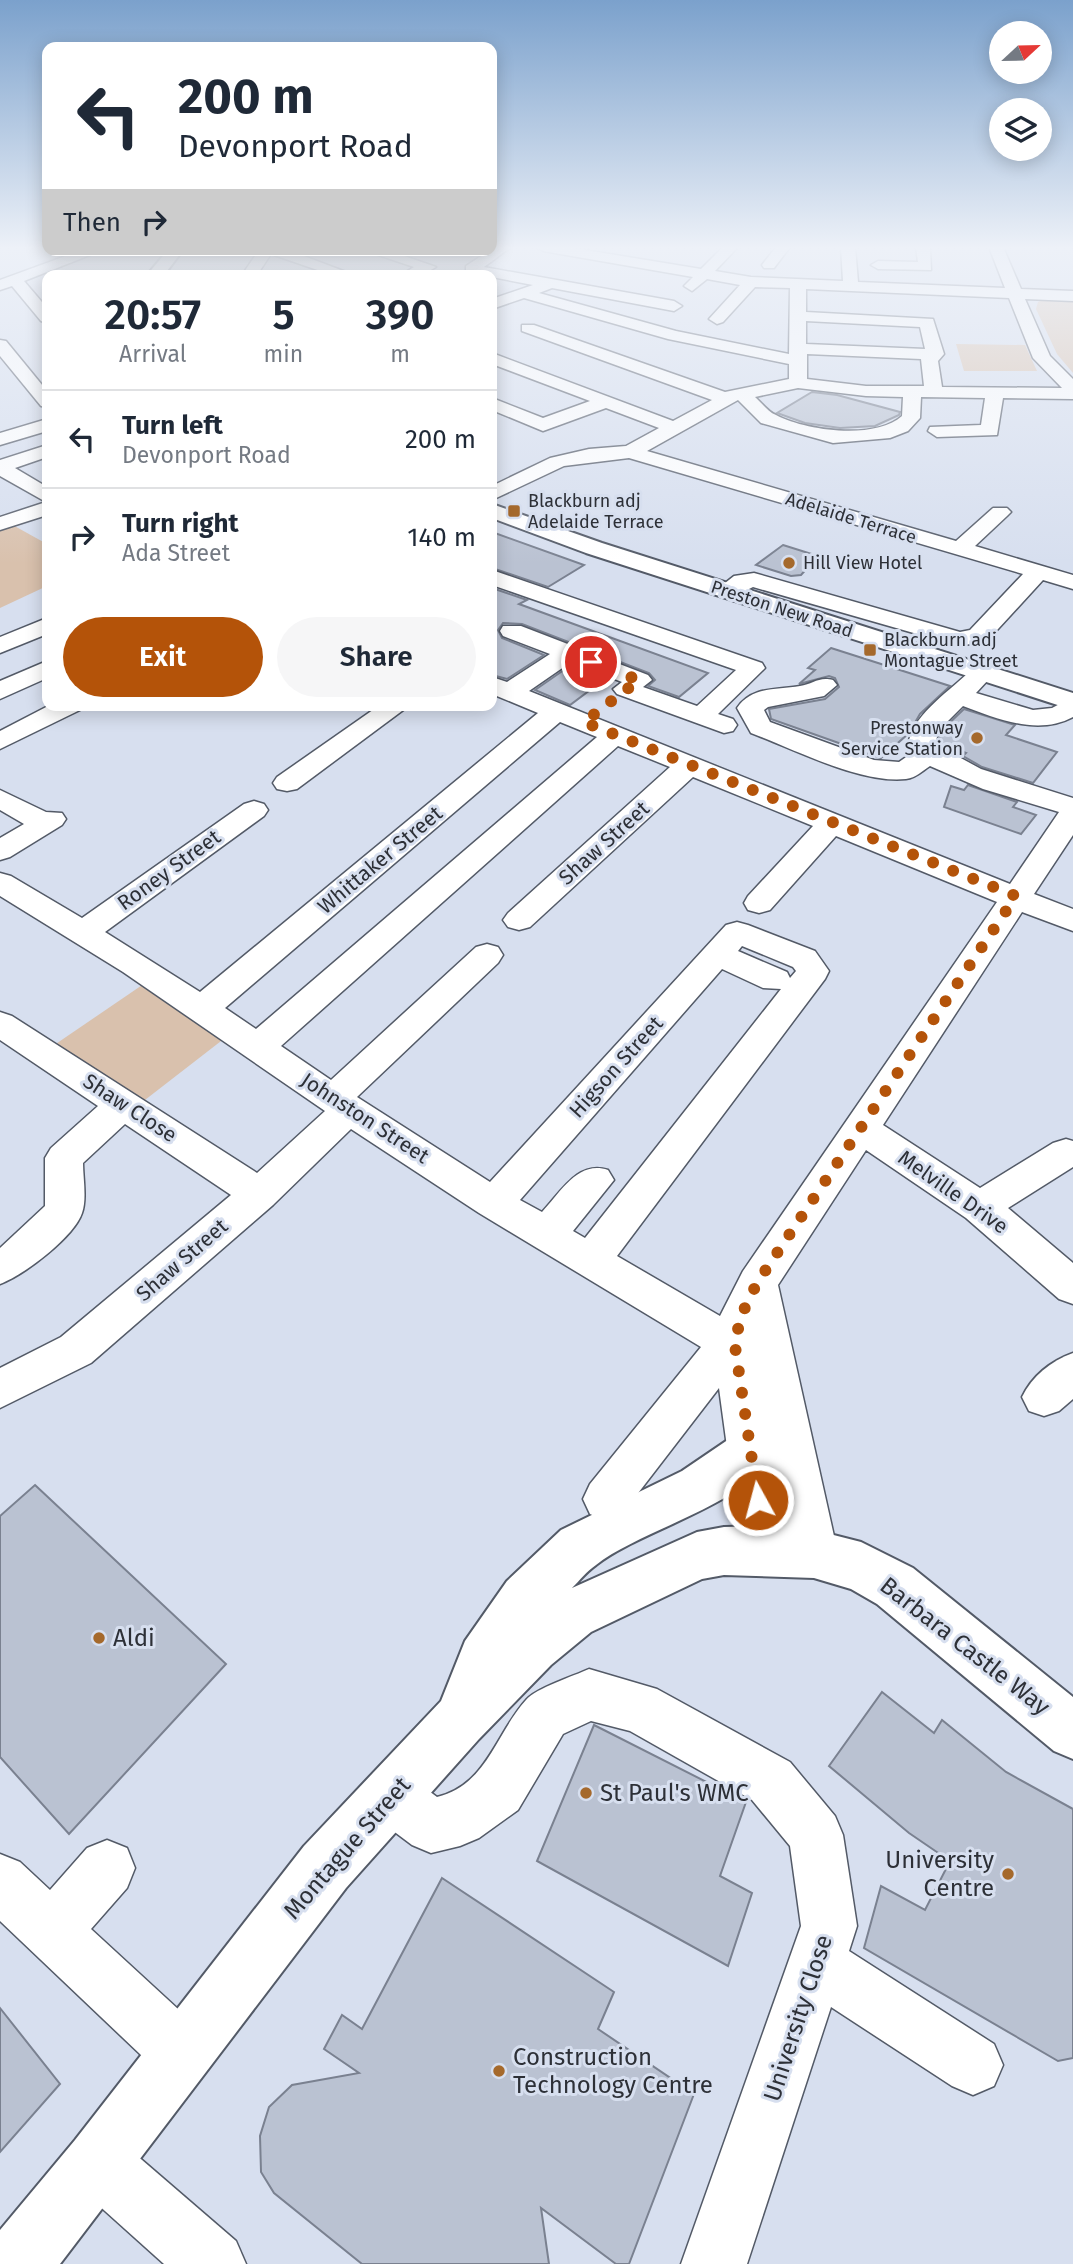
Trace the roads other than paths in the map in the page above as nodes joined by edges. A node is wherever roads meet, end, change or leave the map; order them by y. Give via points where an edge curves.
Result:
1 (5, 353) edge
2 (598, 353) edge
3 (629, 353) edge
4 (798, 353) edge
5 (813, 353) edge
6 (928, 353) edge
7 (932, 353) edge
8 (1040, 353) edge
9 (614, 358) junction
10 (497, 360) edge
11 (877, 372) junction
12 (798, 383) junction
13 (1073, 391) edge
14 (912, 392) junction
15 (934, 392) junction
16 (995, 393) junction
17 (735, 396) junction
18 (42, 397) edge
19 (605, 402) junction
20 (42, 405) edge
21 (497, 405) edge
22 (24, 410) dead end
23 (42, 426) edge
24 (673, 427) junction
25 (937, 431) dead end
26 (0, 439) edge
27 (630, 452) junction
28 (42, 454) edge
29 (0, 467) edge
30 (42, 480) edge
31 (27, 484) junction
32 (497, 491) edge
33 (0, 493) edge
34 (42, 493) edge
35 (42, 510) edge
36 (1000, 512) dead end
37 (497, 513) edge
38 (0, 524) edge
39 (958, 550) junction
40 (1036, 574) junction
41 (497, 582) edge
42 (1073, 583) edge
43 (727, 591) junction
44 (560, 599) junction
45 (42, 627) edge
46 (502, 638) edge
47 (681, 645) junction
48 (0, 646) edge
49 (568, 653) junction
50 (42, 670) edge
51 (982, 673) junction
52 (632, 685) junction
53 (824, 685) dead end
54 (501, 689) edge
55 (0, 691) edge
56 (959, 696) junction
57 (1073, 704) edge
58 (57, 711) edge
59 (389, 711) edge
60 (570, 716) junction
61 (700, 716) junction
62 (724, 726) dead end
63 (4, 733) edge
64 (615, 735) junction
65 (928, 754) junction
66 (688, 766) junction
67 (287, 783) dead end
68 (0, 799) edge
69 (1073, 807) edge
70 (254, 810) dead end
71 (1073, 813) edge
72 (832, 823) junction
73 (0, 851) edge
74 (0, 883) edge
75 (1016, 896) junction
76 (760, 903) dead end
77 (519, 920) dead end
78 (1073, 921) edge
79 (85, 931) junction
80 (726, 943) junction
81 (487, 955) dead end
82 (775, 980) dead end
83 (202, 1009) junction
84 (0, 1024) edge
85 (257, 1048) junction
86 (124, 1104) junction
87 (342, 1104) junction
88 (862, 1129) junction
89 (1066, 1153) dead end
90 (595, 1180) dead end
91 (259, 1194) junction
92 (495, 1202) junction
93 (980, 1207) junction
94 (547, 1233) junction
95 (591, 1259) junction
96 (0, 1267) edge
97 (757, 1283) junction
98 (1073, 1287) edge
99 (735, 1346) junction
100 (0, 1389) edge
101 (752, 1450) junction
102 (606, 1499) dead end
103 (765, 1550) junction
104 (814, 1554) junction
105 (460, 1720) junction
106 (1073, 1732) edge
107 (391, 1796) junction
108 (107, 1868) dead end
109 (0, 1882) edge
110 (51, 1933) junction
111 (817, 1964) junction
112 (182, 2053) junction
113 (973, 2064) dead end
114 (98, 2163) junction
115 (16, 2264) edge
116 (213, 2264) edge
117 (714, 2264) edge

1 - 18 street
2 - 9 street
3 - 9 street
4 - 12 street
5 - 11 street
6 - 11 street
7 - 15 street
8 - 13 street
9 - 17 street
10 - 19 street
11 - 12 street
11 - 14 street
12 - 17 street
13 - 16 street
14 - 15 street
14 - 17 street via 911,418 901,427 844,438 768,419
15 - 16 street
16 - 25 street via 990,431
17 - 24 street, Adelaide Terrace
19 - 21 street via 543,425
19 - 24 street
20 - 22 street
23 - 26 street
24 - 27 street, Adelaide Terrace
27 - 32 street, Adelaide Terrace via 551,461
27 - 39 street, Adelaide Terrace
28 - 29 street
29 - 31 street
30 - 31 street
31 - 33 street
31 - 34 street
35 - 38 street
36 - 39 street
37 - 43 highway, Preston New Road
39 - 40 street, Adelaide Terrace
40 - 42 street, Adelaide Terrace
40 - 43 street via 978,636 959,639 754,580 742,581
41 - 44 street
43 - 51 highway, Preston New Road
44 - 46 street
44 - 47 street
45 - 48 street
46 - 49 street
47 - 52 street, Whittaker Street
47 - 61 street via 753,668
49 - 52 street
49 - 54 street
50 - 55 street
51 - 56 street
51 - 57 highway, Preston New Road
52 - 60 street, Whittaker Street
52 - 61 street
53 - 65 street via 815,692 762,697 750,708 760,727 870,768 905,771
54 - 60 street
56 - 57 street via 1037,719 1059,717
56 - 65 street via 920,739
58 - 63 street
59 - 67 street
60 - 64 street
60 - 83 street, Whittaker Street
61 - 62 street
64 - 66 street
64 - 85 street
65 - 69 street via 958,769
66 - 72 street
66 - 77 street, Shaw Street
68 - 73 street via 48,821
70 - 79 street, Roney Street
71 - 75 street
72 - 75 street
72 - 76 street
74 - 79 street, Johnston Street
75 - 78 street
75 - 88 street
79 - 83 street, Johnston Street
80 - 82 street
80 - 92 street, Higson Street
80 - 95 street via 804,960 813,971
81 - 87 street, Shaw Street
83 - 85 street, Johnston Street
84 - 86 street, Shaw Close
85 - 87 street, Johnston Street
86 - 91 street, Shaw Close
86 - 96 street via 64,1158 64,1211 18,1257
87 - 91 street, Shaw Street
87 - 92 street, Johnston Street
88 - 93 street, Melville Drive
88 - 97 street
89 - 93 street
90 - 94 street
91 - 100 street, Shaw Street via 76,1350
92 - 94 street, Johnston Street
93 - 98 street, Melville Drive
94 - 95 street, Johnston Street
95 - 99 street, Johnston Street
97 - 99 street via 740,1318
97 - 104 street
99 - 101 street
99 - 102 street via 712,1363
101 - 103 street
101 - 105 highway via 699,1488 579,1547 525,1599 484,1660
103 - 104 highway, Montague Street
103 - 105 highway, Montague Street via 696,1556 573,1614
104 - 106 highway, Barbara Castle Way via 862,1567 895,1586
105 - 107 highway, Montague Street
107 - 111 street, University Close via 431,1826 460,1819 499,1791 545,1716 589,1695 639,1707 771,1781 816,1835 829,1926
107 - 112 highway, Montague Street via 325,1867
108 - 110 street
109 - 110 street
110 - 112 street
111 - 113 street
111 - 117 street, University Close
112 - 114 highway, Montague Street
114 - 115 highway, Montague Street
114 - 116 street

